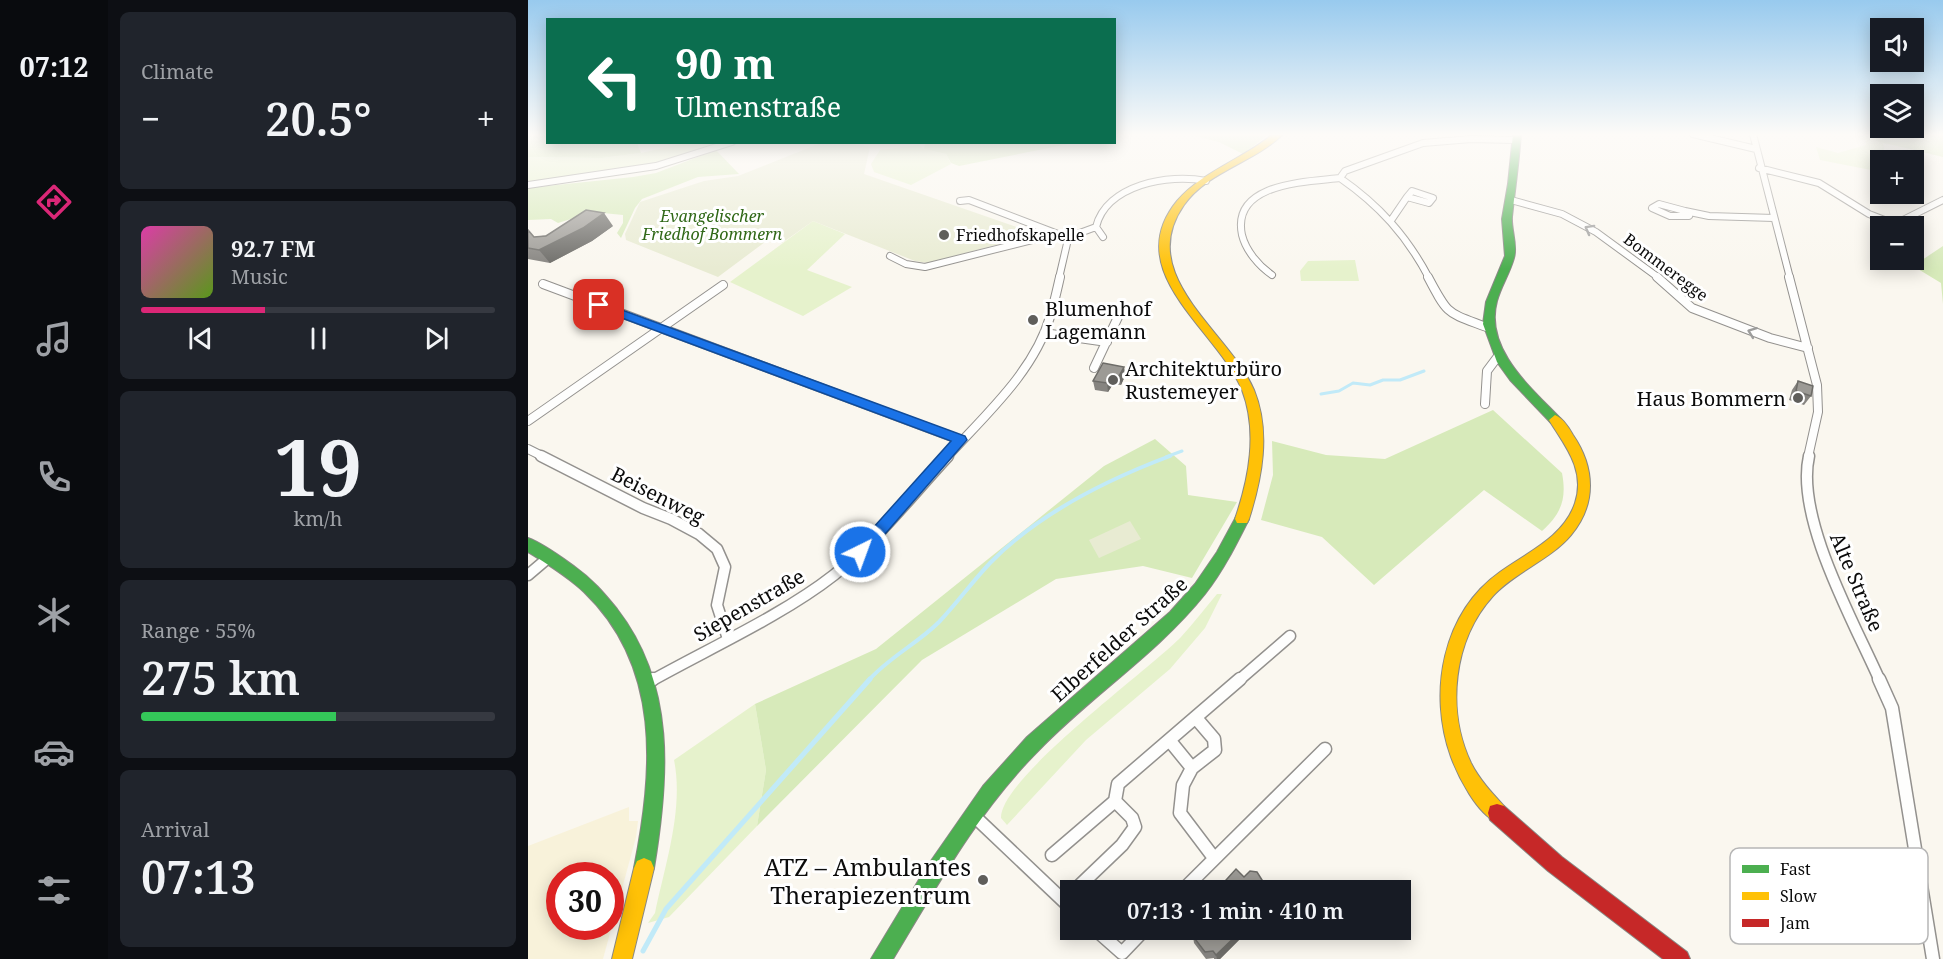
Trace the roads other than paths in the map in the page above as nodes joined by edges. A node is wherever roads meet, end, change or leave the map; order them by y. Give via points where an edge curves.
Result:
1 (575, 179) edge
2 (1173, 179) edge
3 (1180, 179) edge
4 (1210, 179) edge
5 (1334, 179) edge
6 (1341, 179) edge
7 (1513, 179) edge
8 (1762, 179) edge
9 (1806, 179) edge
10 (1202, 183) junction
11 (528, 185) edge
12 (1407, 196) dead end
13 (1943, 200) edge
14 (960, 201) dead end
15 (1511, 201) junction
16 (1685, 211) junction
17 (1774, 218) junction
18 (1392, 219) junction
19 (1096, 227) junction
20 (1058, 234) junction
21 (1069, 235) junction
22 (1103, 237) dead end
23 (890, 256) dead end
24 (1272, 275) dead end
25 (543, 284) dead end
26 (723, 285) dead end
27 (1118, 317) dead end
28 (1489, 328) junction
29 (660, 330) junction
30 (1044, 333) junction
31 (1107, 342) junction
32 (1808, 348) junction
33 (1499, 355) junction
34 (1094, 368) dead end
35 (1485, 404) dead end
36 (528, 421) edge
37 (960, 440) junction
38 (528, 449) edge
39 (528, 544) edge
40 (548, 558) junction
41 (528, 575) edge
42 (1290, 636) dead end
43 (728, 639) junction
44 (650, 681) junction
45 (1196, 718) junction
46 (1170, 741) junction
47 (1325, 749) dead end
48 (1192, 768) junction
49 (1115, 801) junction
50 (973, 815) junction
51 (1915, 848) edge
52 (1052, 855) dead end
53 (1214, 858) junction
54 (1081, 880) edge
55 (1193, 880) edge
56 (1060, 890) edge
57 (1928, 928) edge
58 (1107, 940) edge
59 (1134, 940) edge
60 (622, 959) edge
61 (881, 959) edge
62 (1680, 959) edge
63 (1933, 959) edge

1 - 11 street
2 - 19 street via 1111,200 1101,208 1095,219
3 - 10 street
4 - 10 main road, Elberfelder Straße
5 - 24 street via 1286,185 1247,204 1240,231 1248,251
6 - 18 street
7 - 15 main road
8 - 17 street, Alte Straße
9 - 13 street via 1891,222 1904,221
10 - 50 main road, Elberfelder Straße via 1182,199 1167,225 1164,264 1174,287 1225,348 1247,387 1258,441 1249,503 1213,575 1189,605 1033,744
12 - 18 street
14 - 20 street via 969,200
15 - 28 main road via 1507,216 1509,258 1490,300
32 -> 15 street, Bommeregge via 1692,308 1645,266 1596,232 1562,214
16 - 16 street via 1659,204 1652,208 1684,218 1689,216
16 - 17 street via 1709,216
17 - 32 street, Alte Straße
18 - 28 street via 1408,238 1443,307 1451,314
19 - 21 street
19 - 22 street
20 - 21 street
20 - 23 street via 925,267
21 - 30 street, Siepenstraße
25 - 29 street
26 - 29 street
27 - 31 street
28 - 33 main road
29 - 36 street
29 - 37 street
30 - 31 street
30 - 37 street, Siepenstraße via 1014,382
31 - 34 street
32 - 51 street, Alte Straße via 1817,385 1818,411 1805,472 1808,501 1826,559 1892,708
33 - 35 street via 1491,360 1484,380
33 - 62 main road via 1571,441 1583,466 1585,492 1577,519 1565,533 1485,594 1464,625 1448,684 1457,754 1477,790 1518,835
37 - 43 street, Siepenstraße via 850,562 806,594
38 - 43 street, Beisenweg via 671,519 717,549 724,567 717,605
39 - 40 main road
40 - 41 street
40 - 44 main road via 586,585 616,616 632,638
42 - 45 street
43 - 44 street, Siepenstraße
44 - 60 main road via 658,723 657,785 648,845
45 - 46 street
45 - 48 street via 1216,743 1215,750
46 - 48 street
46 - 49 street via 1118,784
47 - 53 street
48 - 53 street via 1184,785 1180,813
49 - 52 street
49 - 54 street via 1132,818 1135,827 1130,837
50 - 56 street
50 - 61 main road, Elberfelder Straße
53 - 55 street
57 - 63 street, Alte Straße
58 - 59 street via 1122,953

